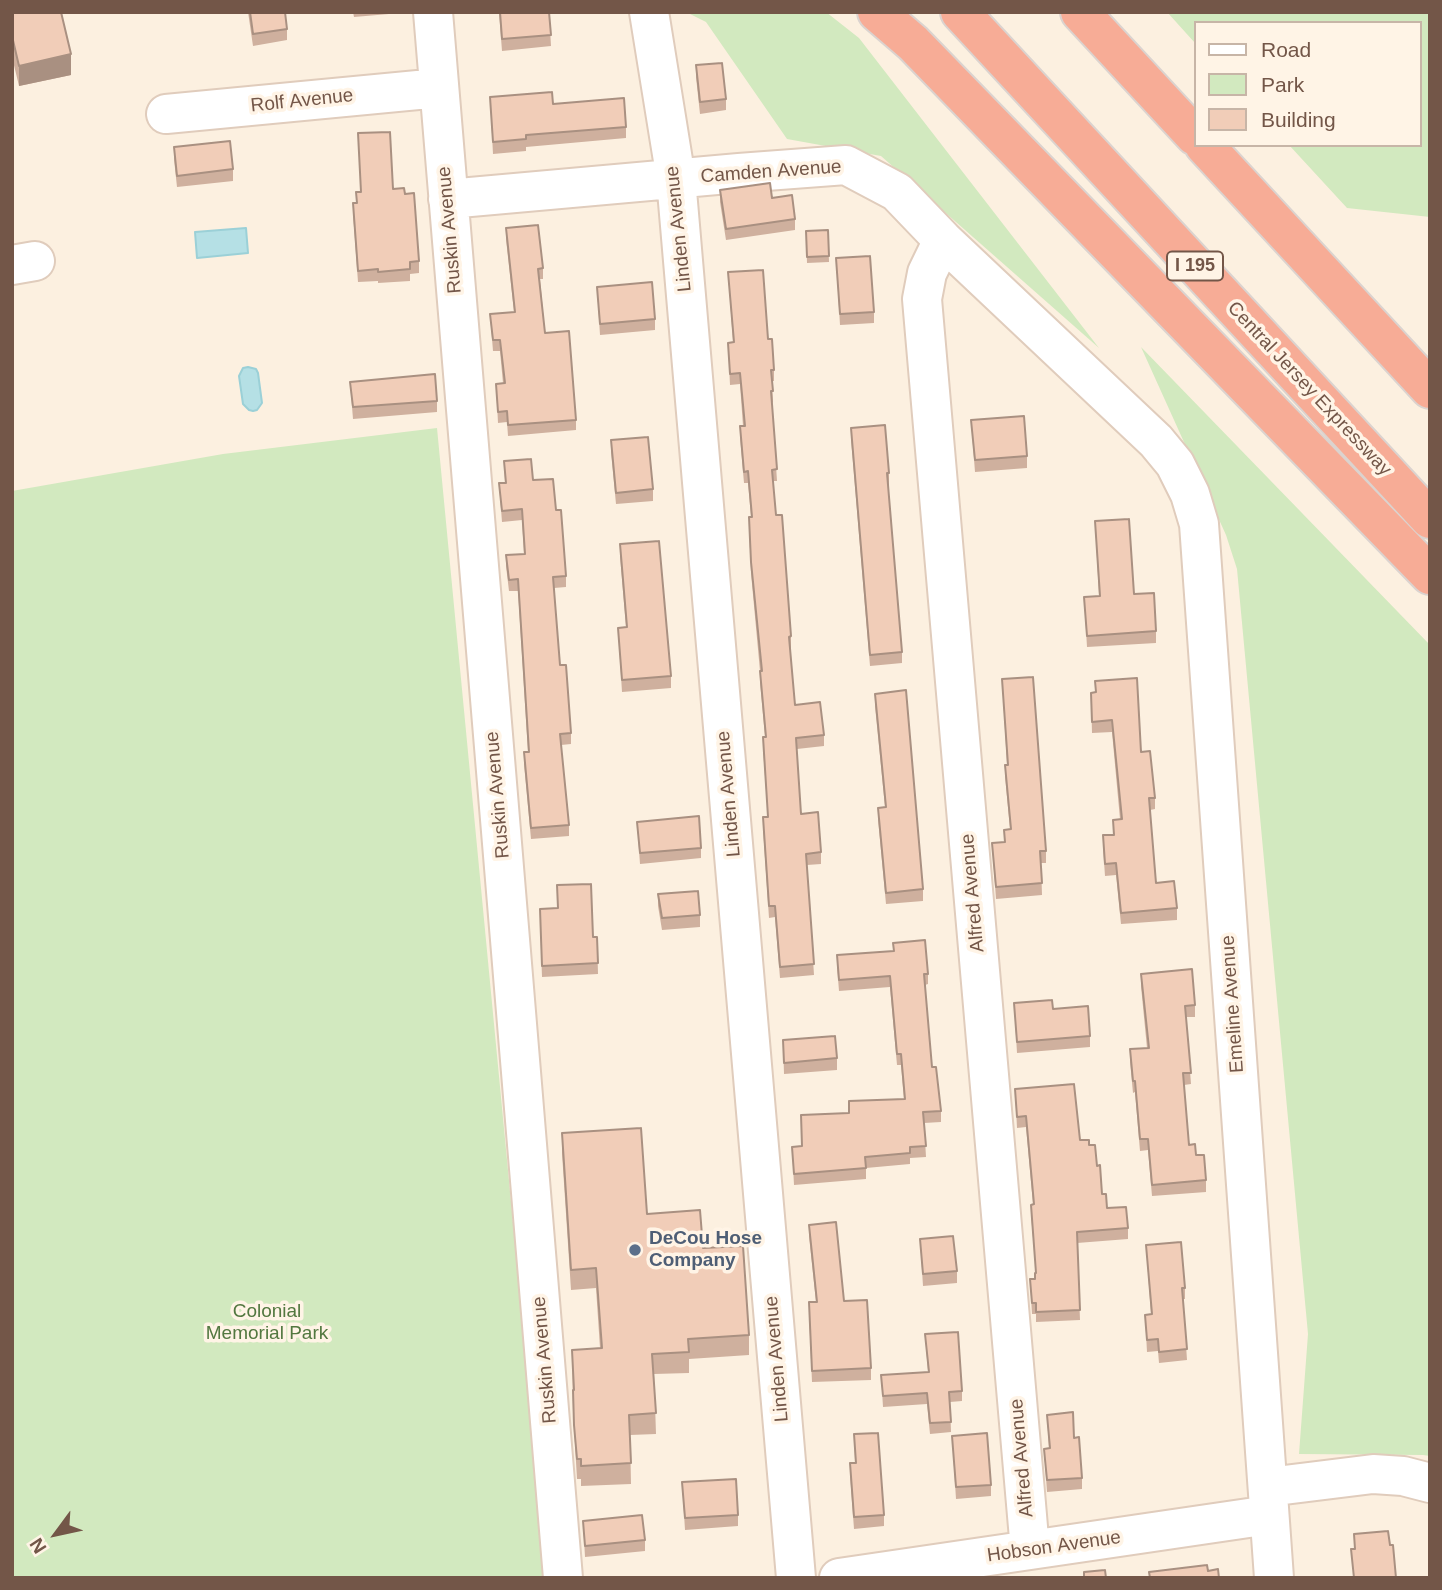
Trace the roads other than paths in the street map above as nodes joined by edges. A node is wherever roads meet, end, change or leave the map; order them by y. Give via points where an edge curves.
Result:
1 (433, 12) edge
2 (649, 12) edge
3 (877, 12) edge
4 (960, 12) edge
5 (1080, 12) edge
6 (439, 88) junction
7 (166, 114) dead end
8 (1194, 135) edge
9 (1205, 147) edge
10 (676, 179) junction
11 (448, 199) junction
12 (943, 240) junction
13 (1430, 389) edge
14 (1156, 441) joint
15 (1430, 519) edge
16 (1430, 575) edge
17 (1430, 1483) edge
18 (1268, 1501) junction
19 (1030, 1550) junction
20 (976, 1568) edge
21 (564, 1578) edge
22 (796, 1578) edge
23 (839, 1578) edge
24 (1274, 1578) edge

1 - 6 street, Ruskin Avenue
2 - 10 street, Linden Avenue
3 - 16 highway via 923,53
4 - 15 highway, Central Jersey Expressway / I 195
5 - 8 highway
6 - 7 street, Rolf Avenue
6 - 11 street, Ruskin Avenue
9 - 13 highway
10 - 11 street, Camden Avenue
10 - 12 street, Camden Avenue via 846,165 897,192
10 - 22 street, Linden Avenue
11 - 21 street, Ruskin Avenue
12 - 14 street, Camden Avenue
12 - 19 street, Alfred Avenue via 927,273 922,299
14 - 18 street, Emeline Avenue via 1175,464 1199,524
17 - 18 street, Hobson Avenue via 1373,1474
18 - 19 street, Hobson Avenue
18 - 24 street, Emeline Avenue
19 - 20 street, Hobson Avenue
20 - 23 street, Hobson Avenue

